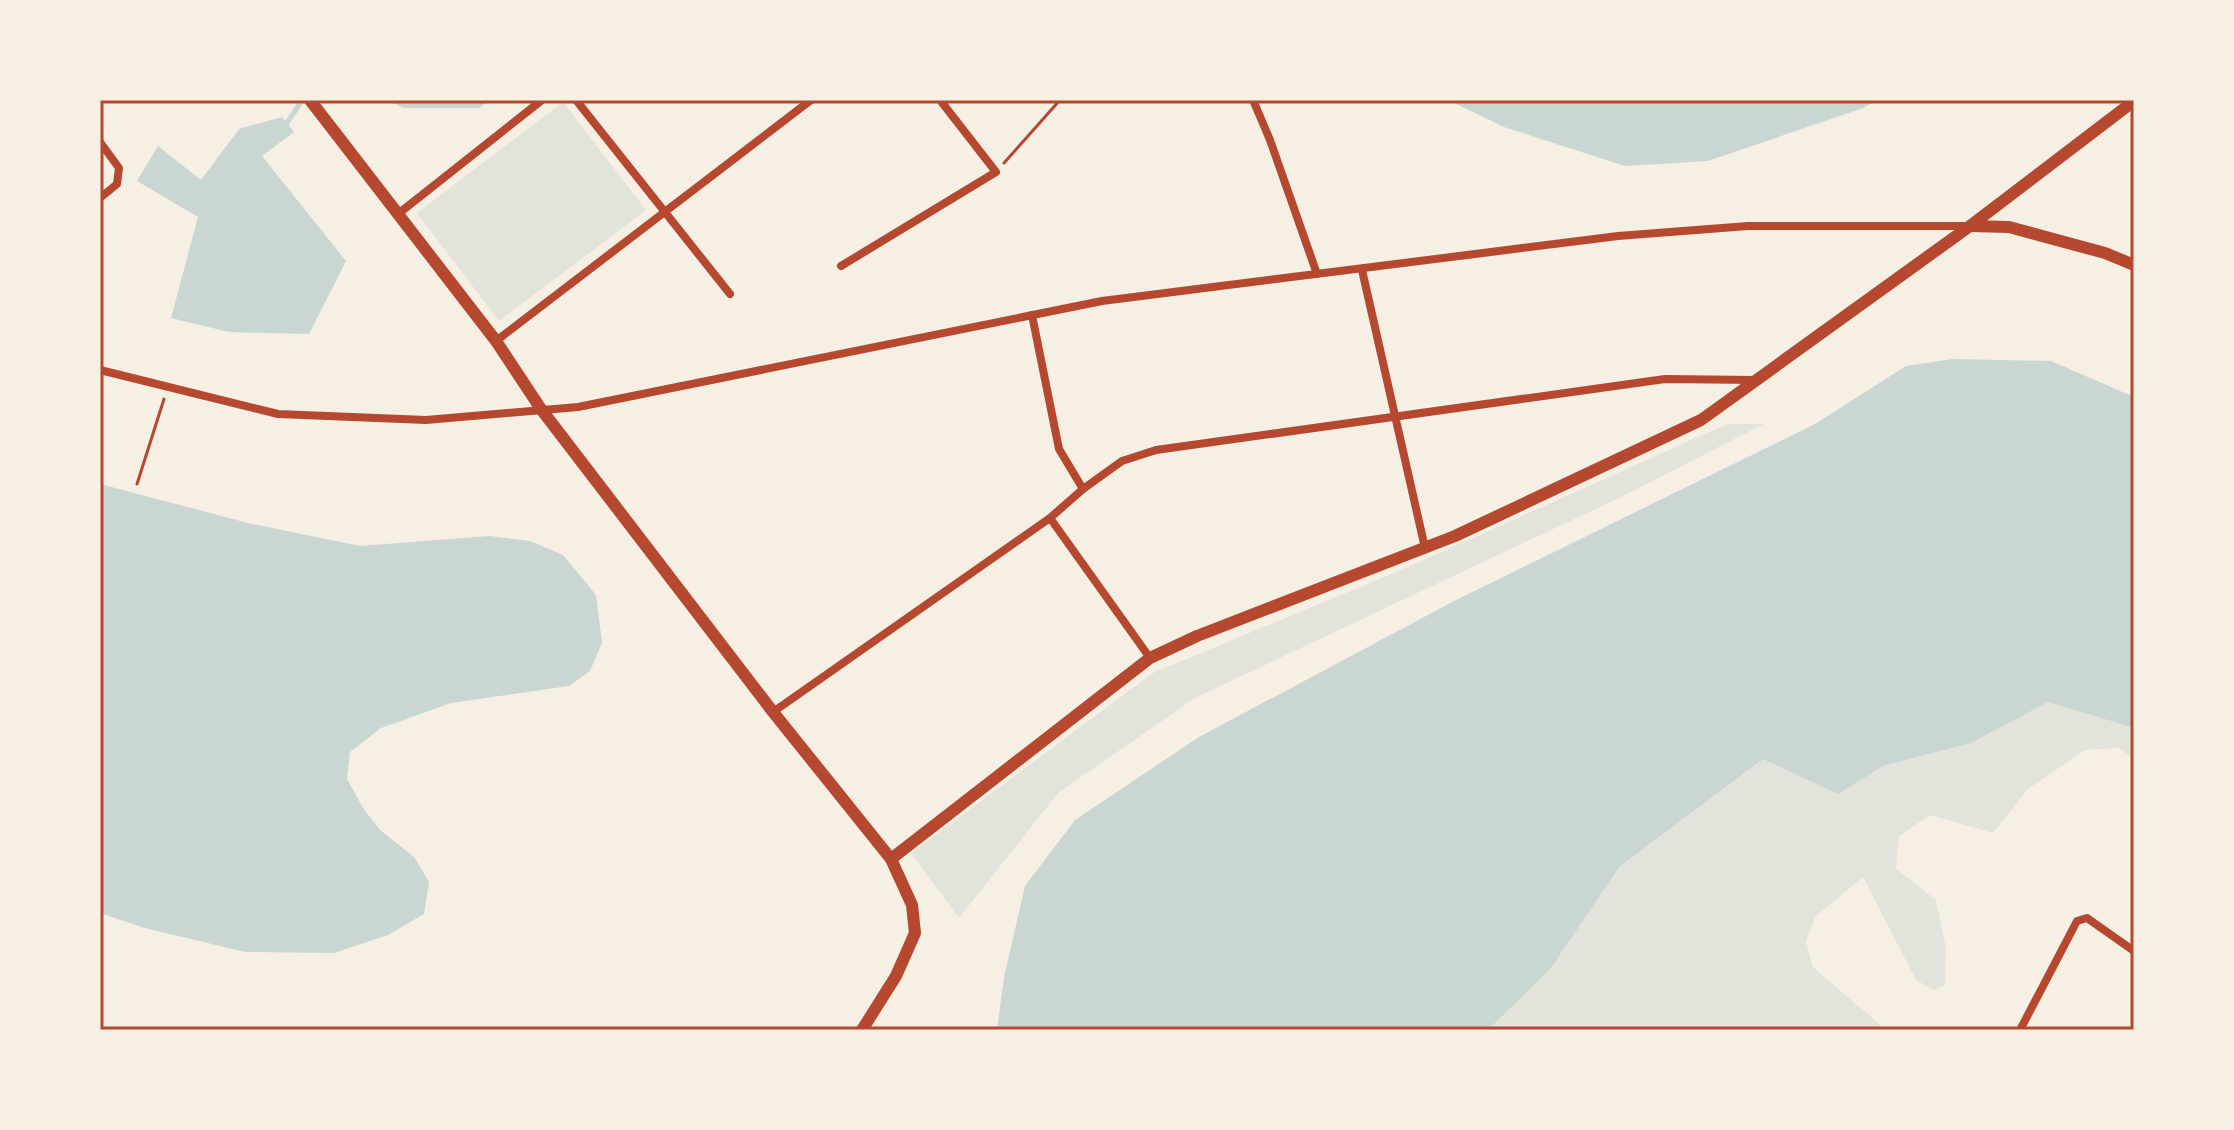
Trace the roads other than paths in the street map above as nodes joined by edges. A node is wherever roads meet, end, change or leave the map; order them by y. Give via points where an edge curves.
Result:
1 (310, 100) edge
2 (542, 100) edge
3 (576, 100) edge
4 (811, 100) edge
5 (940, 100) edge
6 (1253, 100) edge
7 (2134, 101) edge
8 (100, 142) edge
9 (100, 198) edge
10 (664, 211) junction
11 (398, 214) junction
12 (1970, 226) junction
13 (2134, 265) edge
14 (841, 266) dead end
15 (1362, 270) junction
16 (1317, 274) junction
17 (730, 294) dead end
18 (1032, 315) junction
19 (496, 341) junction
20 (100, 370) edge
21 (1756, 380) junction
22 (541, 409) junction
23 (1397, 416) junction
24 (1083, 489) junction
25 (1050, 518) junction
26 (1425, 548) junction
27 (1150, 658) junction
28 (773, 712) junction
29 (891, 859) junction
30 (2134, 951) edge
31 (862, 1030) edge
32 (2020, 1030) edge

1 - 11 street
2 - 11 street
3 - 10 street
4 - 10 street
5 - 14 street via 996,172
6 - 16 street
7 - 12 street
8 - 9 street via 119,168 117,184
10 - 17 street
10 - 19 street
11 - 19 street
12 - 13 street via 2009,227
12 - 15 street via 1748,226 1618,236
12 - 21 street
15 - 16 street
15 - 23 street
16 - 18 street
18 - 22 street via 578,407
18 - 24 street via 1059,449
19 - 22 street
20 - 22 street via 278,414 426,420
21 - 23 street via 1665,379
21 - 26 street via 1701,420
22 - 28 street
23 - 24 street via 1156,450 1122,461
23 - 26 street
24 - 25 street
25 - 27 street
25 - 28 street
26 - 27 street
27 - 29 street
28 - 29 street
29 - 31 street via 912,905 915,933
30 - 32 street via 2087,918 2077,921

